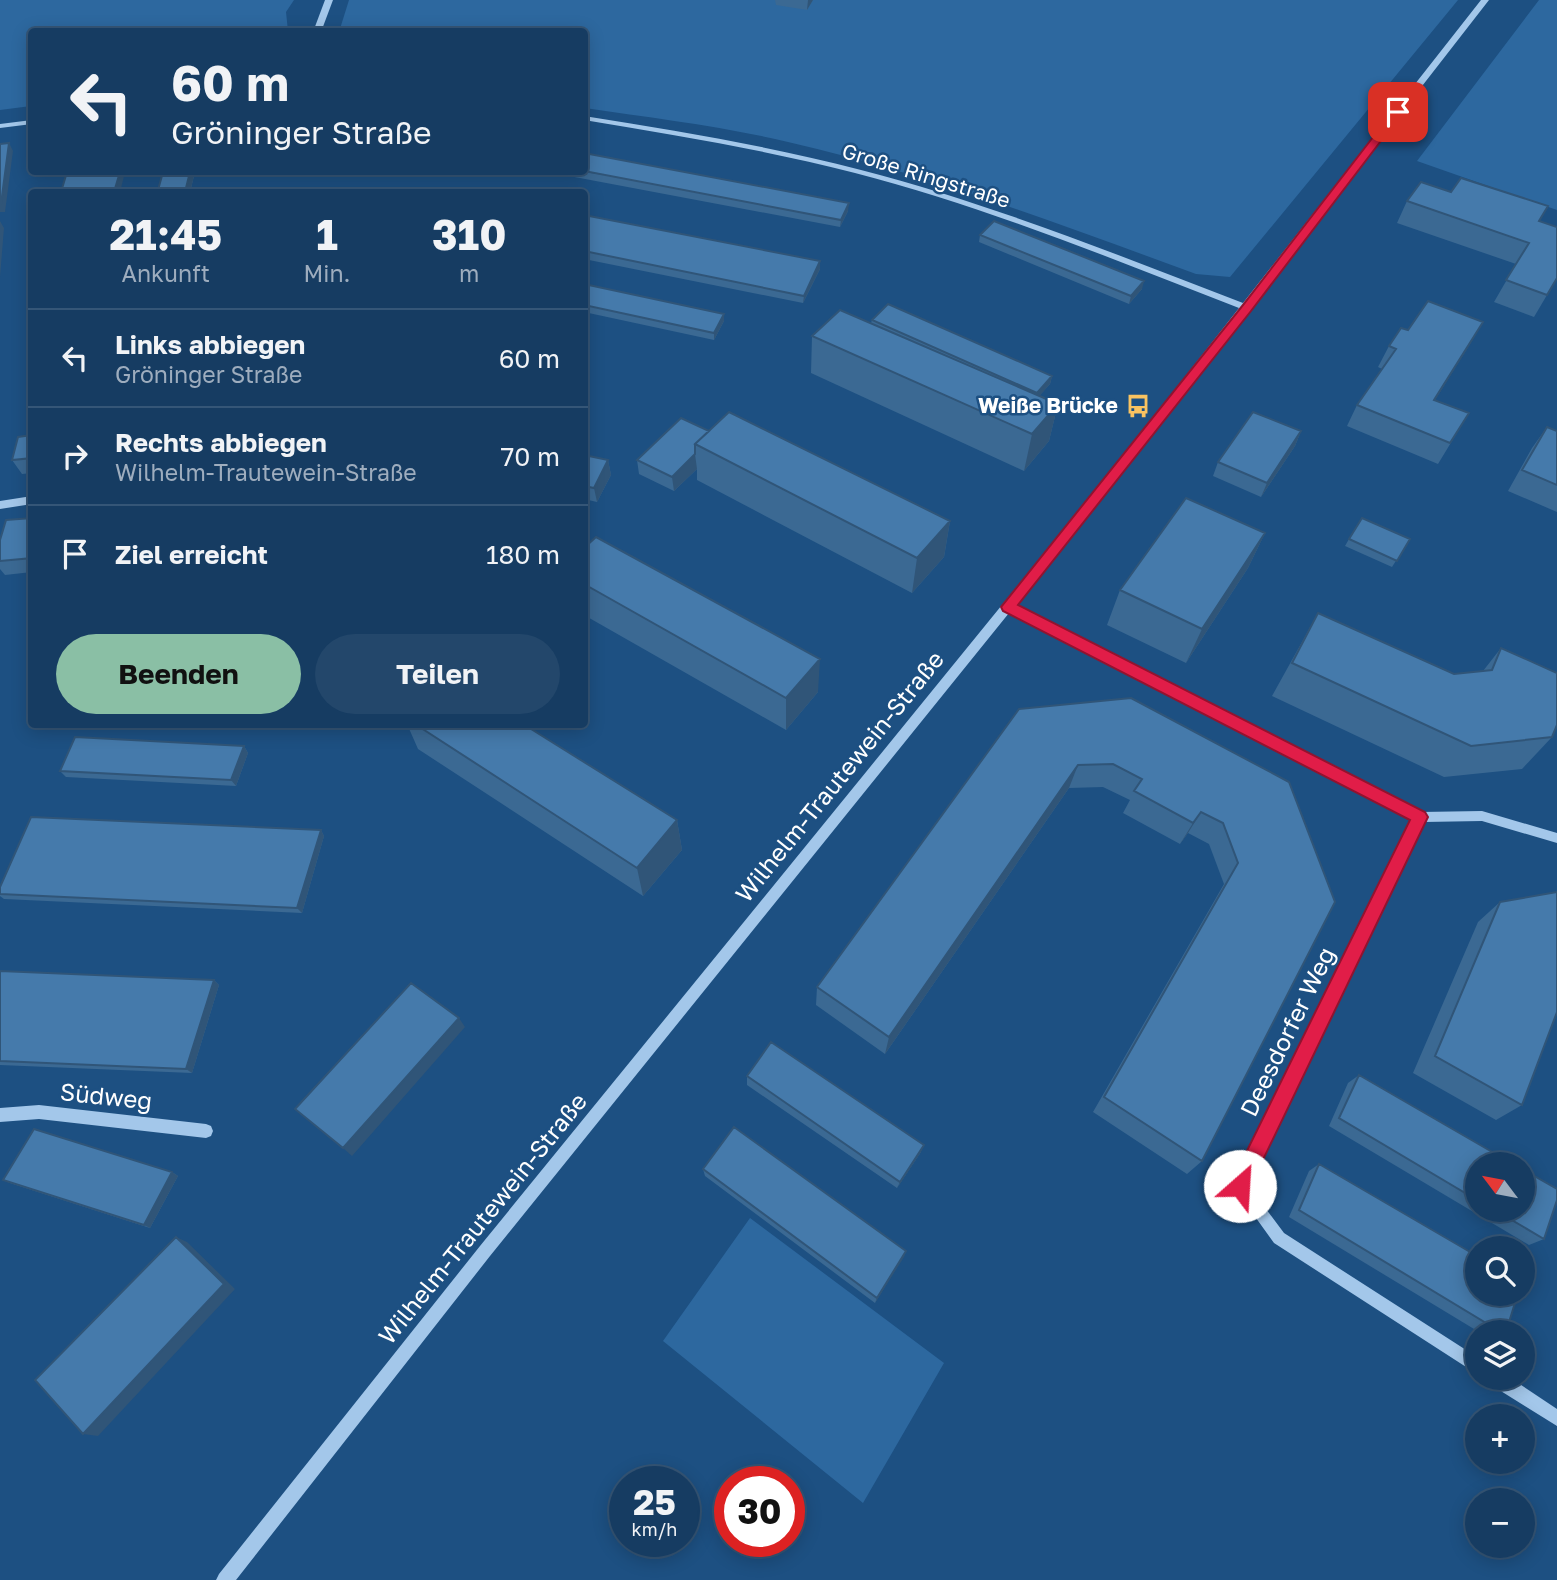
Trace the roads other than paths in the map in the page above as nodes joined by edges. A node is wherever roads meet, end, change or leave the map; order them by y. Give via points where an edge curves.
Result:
1 (329, 0) edge
2 (1485, 0) edge
3 (318, 28) edge
4 (588, 119) edge
5 (28, 122) edge
6 (0, 126) edge
7 (1247, 308) junction
8 (28, 501) edge
9 (0, 505) edge
10 (1008, 607) junction
11 (1420, 817) junction
12 (1557, 838) edge
13 (0, 1115) edge
14 (206, 1131) dead end
15 (1465, 1358) edge
16 (1514, 1390) edge
17 (1557, 1418) edge
18 (225, 1580) edge

1 - 3 street
2 - 7 street, Wilhelm-Trautewein-Straße
4 - 7 street, Große Ringstraße via 711,139 894,181 977,207
5 - 6 street
7 - 10 street, Wilhelm-Trautewein-Straße
8 - 9 street
10 - 11 street
10 - 18 street, Wilhelm-Trautewein-Straße via 502,1230
11 - 12 street via 1482,816
11 - 15 street, Deesdorfer Weg via 1240,1186 1279,1238
13 - 14 street, Südweg via 39,1112
16 - 17 street

